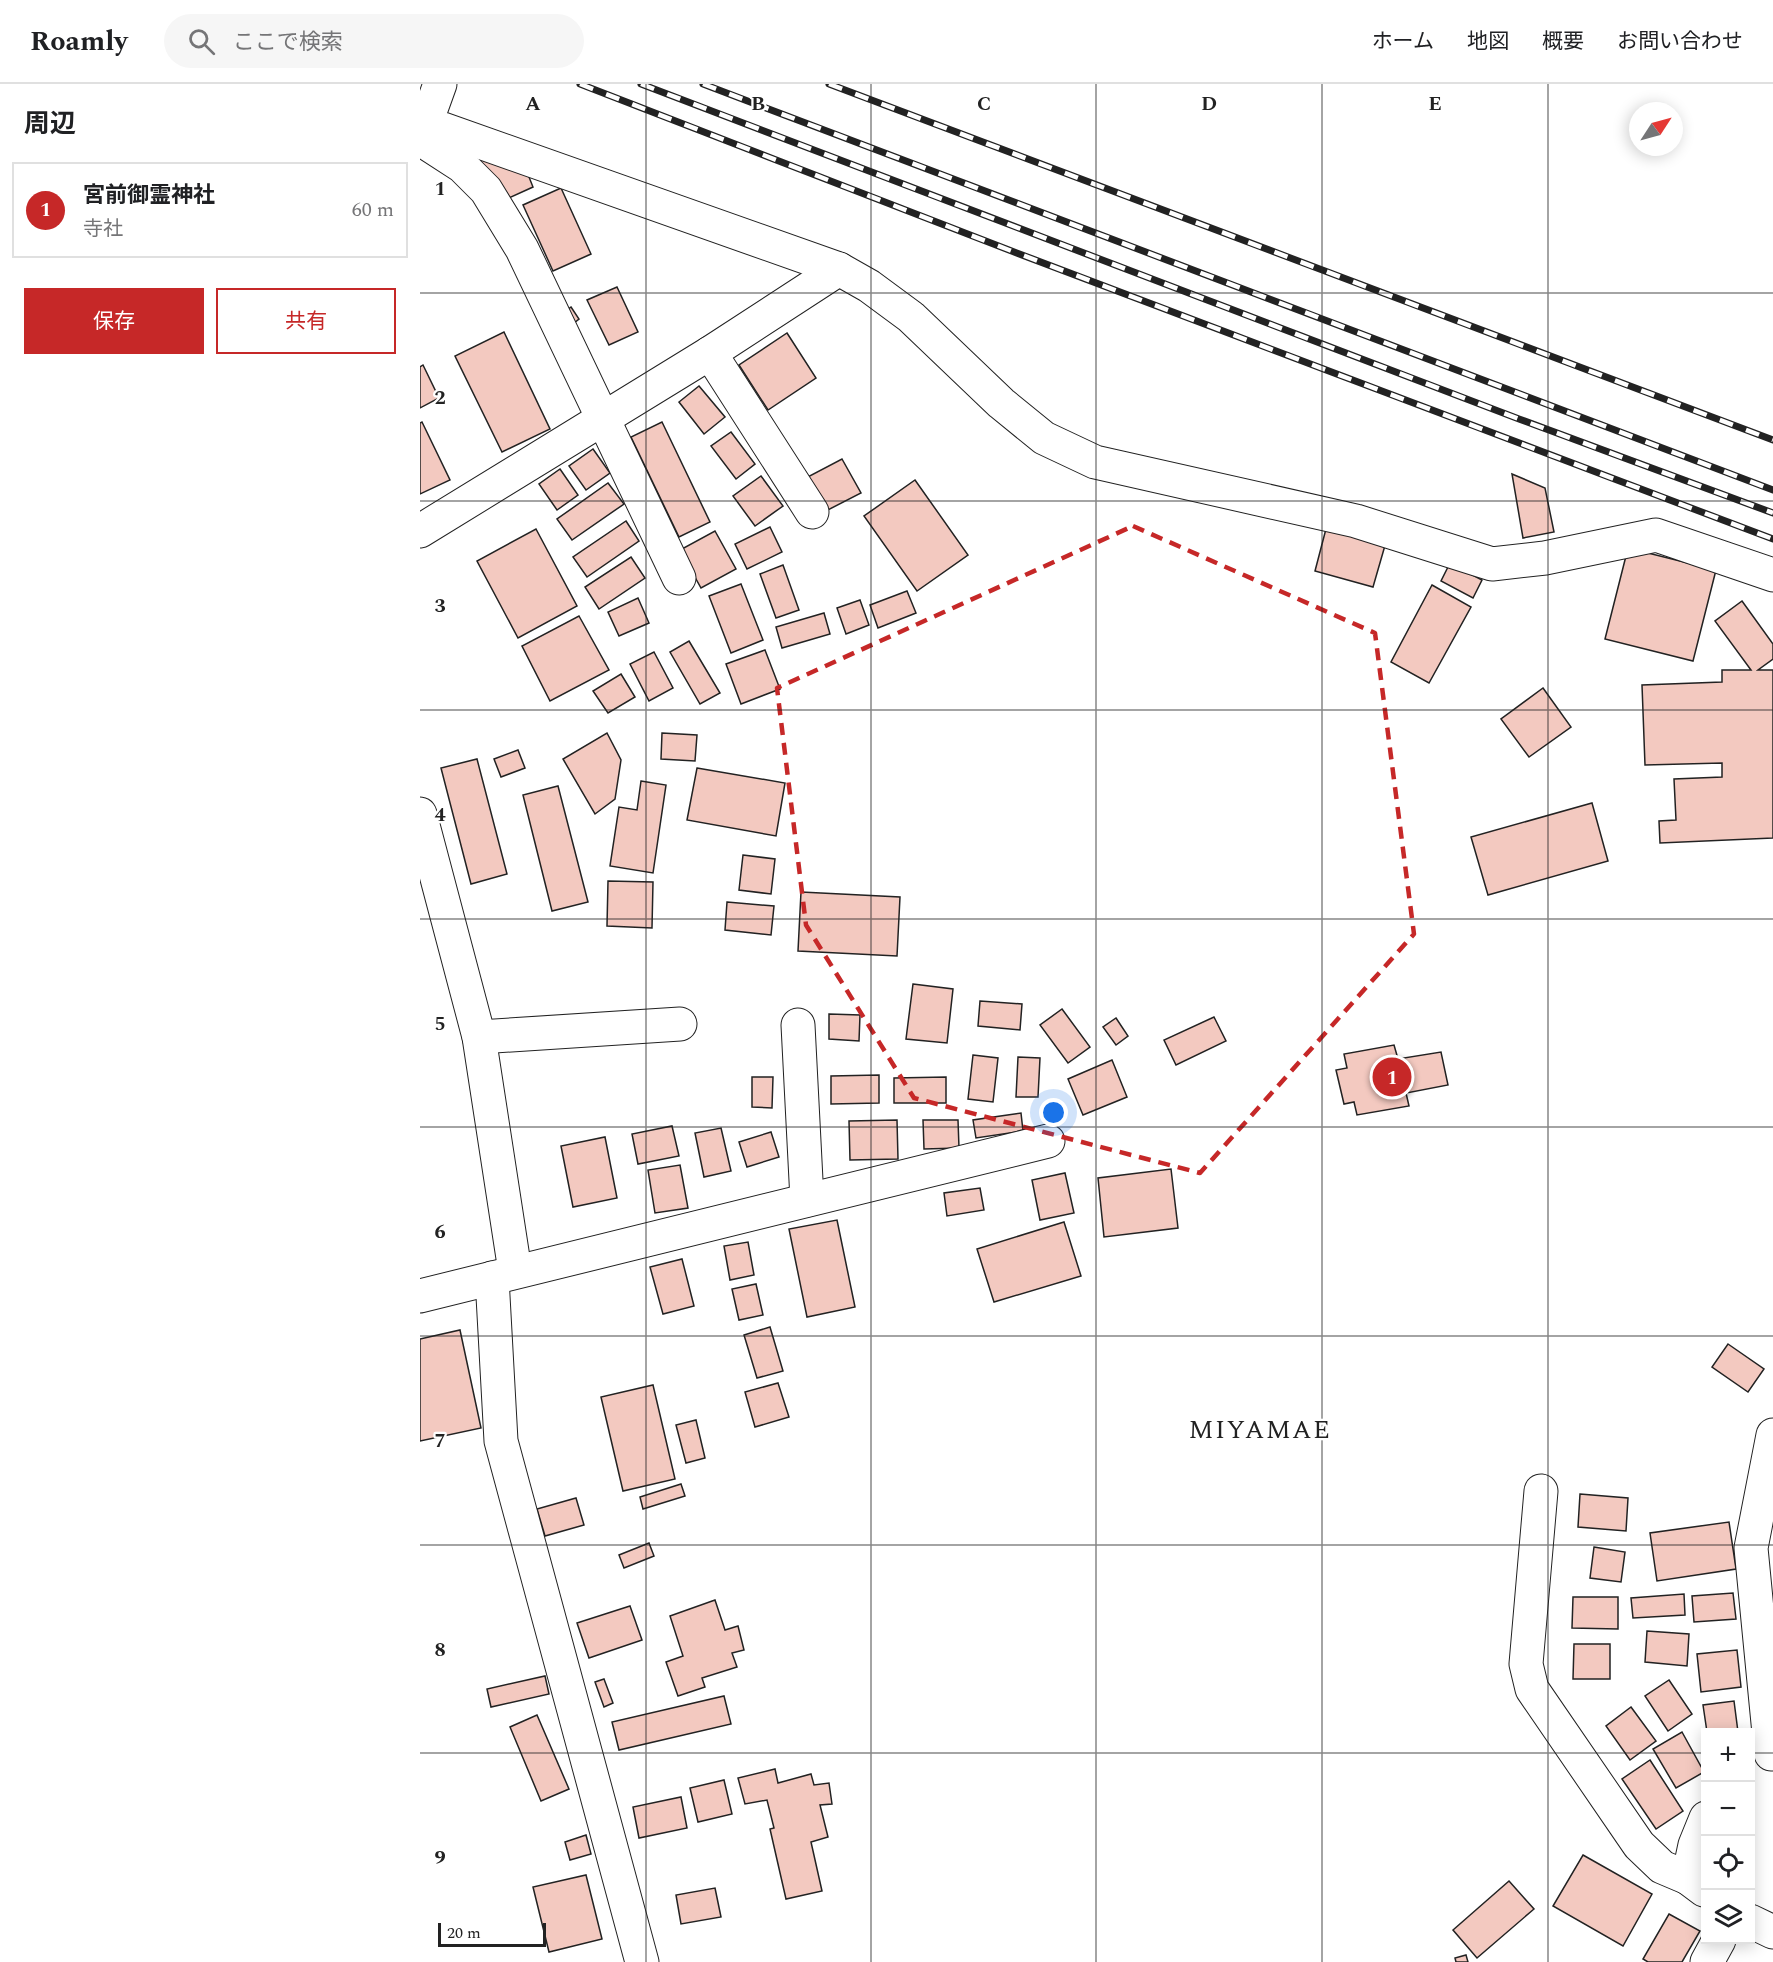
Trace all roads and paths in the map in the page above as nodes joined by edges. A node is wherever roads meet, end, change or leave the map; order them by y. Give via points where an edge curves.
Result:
1 (440, 84) edge
2 (420, 139) edge
3 (839, 269) junction
4 (710, 353) junction
5 (602, 420) junction
6 (812, 512) dead end
7 (420, 531) edge
8 (1773, 574) edge
9 (680, 578) dead end
10 (420, 814) edge
11 (680, 1024) dead end
12 (798, 1025) dead end
13 (479, 1037) junction
14 (1048, 1141) dead end
15 (807, 1200) junction
16 (503, 1275) junction
17 (420, 1296) edge
18 (1773, 1435) edge
19 (1541, 1491) dead end
20 (1765, 1758) edge
21 (1701, 1830) edge
22 (1697, 1884) edge
23 (1755, 1923) edge
24 (1773, 1932) edge
25 (1717, 1944) edge
26 (642, 1962) edge
27 (1707, 1962) edge

1 - 3 street via 426,123
2 - 5 street via 462,166 486,190 522,249
3 - 4 street
3 - 8 street via 912,317 1001,403 1044,438 1095,462 1356,521 1491,564 1545,558 1656,535
4 - 5 street
4 - 6 street
5 - 7 street
5 - 9 street
10 - 13 street
11 - 13 street
12 - 15 street
13 - 16 street
14 - 15 street
15 - 16 street
16 - 17 street
16 - 26 street via 501,1441
18 - 20 street via 1751,1548
19 - 22 street via 1526,1664 1532,1689 1640,1845 1662,1867
21 - 22 street via 1695,1845
23 - 24 street
25 - 27 street

